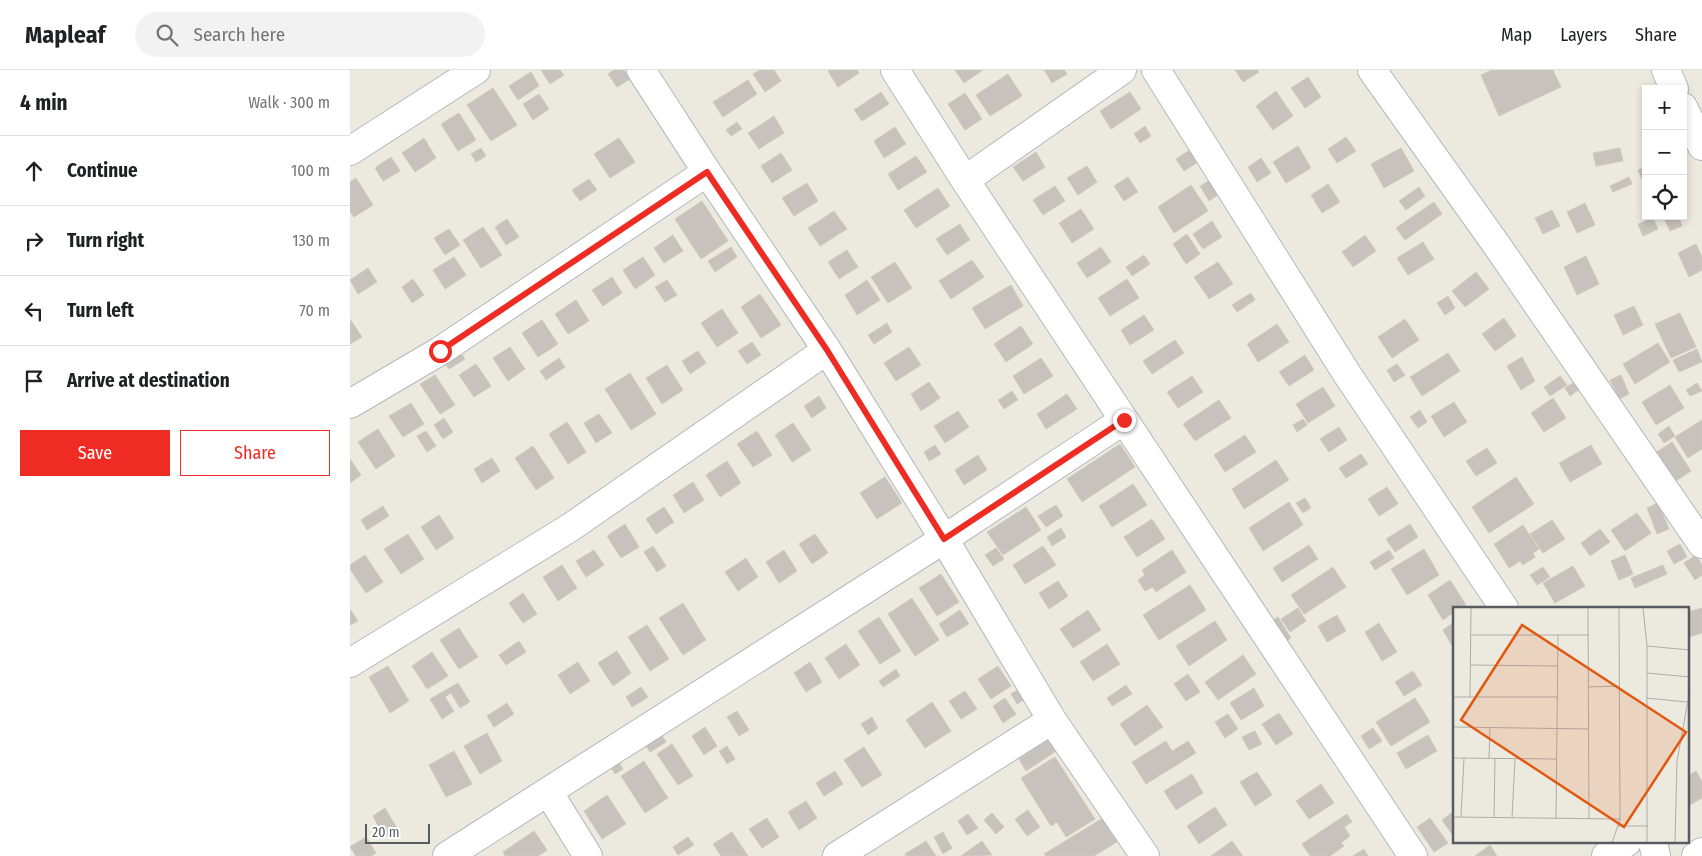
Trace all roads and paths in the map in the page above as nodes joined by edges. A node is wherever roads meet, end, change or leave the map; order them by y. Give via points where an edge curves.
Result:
1 (476, 70) edge
2 (642, 70) edge
3 (895, 70) edge
4 (1122, 70) edge
5 (1156, 70) edge
6 (1372, 70) edge
7 (1666, 70) edge
8 (1672, 85) edge
9 (1687, 115) edge
10 (1702, 146) edge
11 (350, 151) edge
12 (707, 172) junction
13 (965, 180) junction
14 (827, 350) junction
15 (350, 404) edge
16 (1124, 420) junction
17 (944, 539) junction
18 (1702, 544) edge
19 (1503, 607) edge
20 (350, 662) edge
21 (1052, 720) junction
22 (549, 793) junction
23 (1624, 844) edge
24 (1702, 852) edge
25 (446, 856) edge
26 (588, 856) edge
27 (837, 856) edge
28 (1145, 856) edge
29 (1413, 856) edge
30 (1606, 856) edge
31 (1696, 856) edge

1 - 11 street
2 - 12 street
3 - 13 street
4 - 13 street
5 - 19 street via 1347,374
6 - 18 street
7 - 8 street
9 - 10 street
12 - 14 street
12 - 15 street via 440,351
13 - 16 street
14 - 17 street
14 - 20 street via 571,527
16 - 17 street
16 - 29 street
17 - 21 street
17 - 22 street
21 - 27 street
21 - 28 street
22 - 25 street
22 - 26 street
23 - 30 street
24 - 31 street

